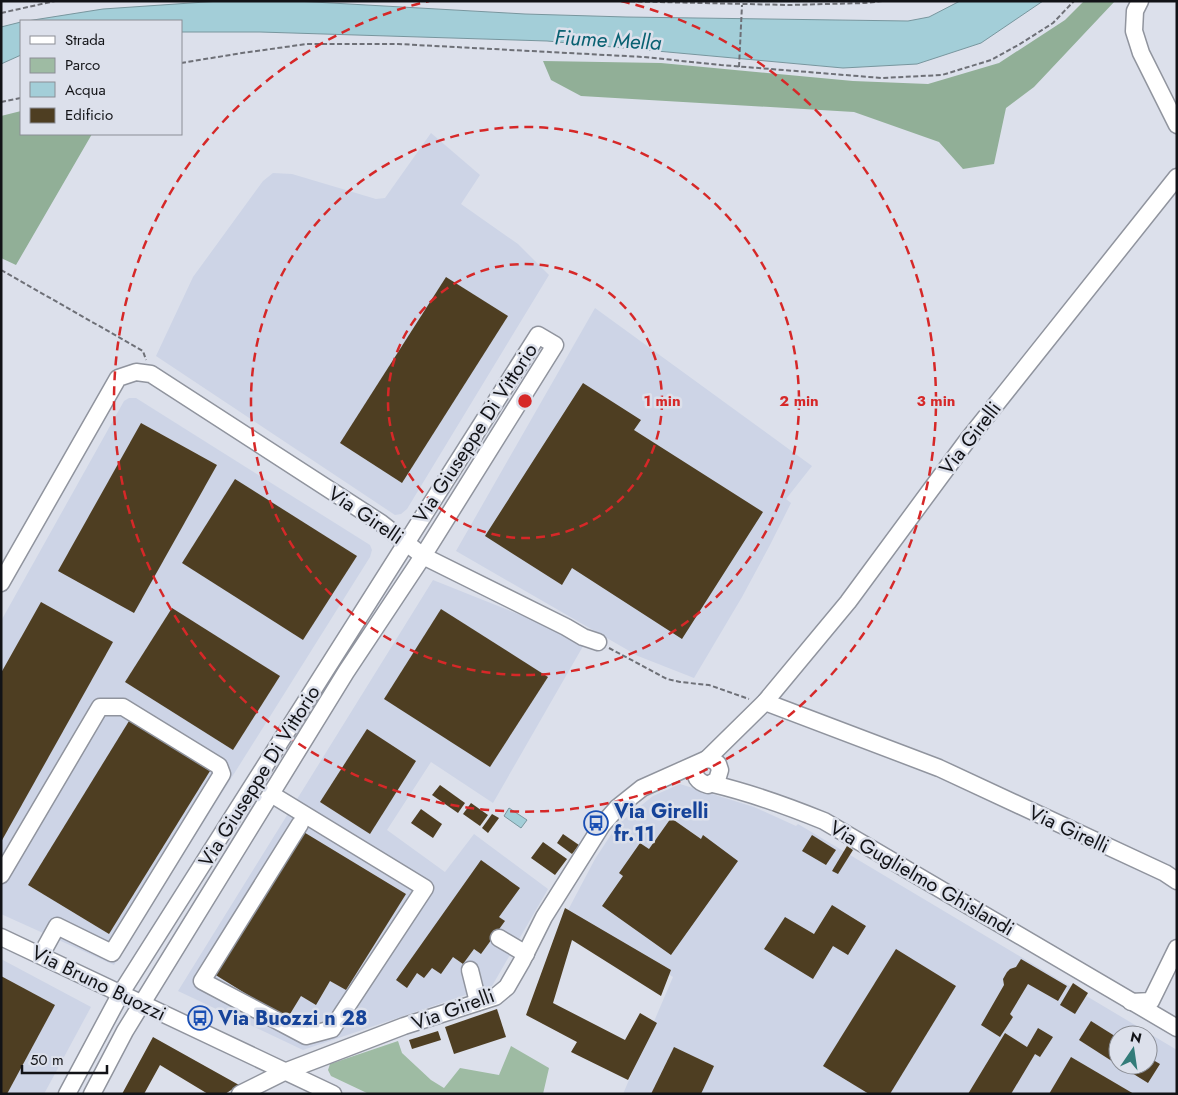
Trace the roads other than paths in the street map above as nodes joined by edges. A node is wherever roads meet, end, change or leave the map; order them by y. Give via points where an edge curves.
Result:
1 (1140, 1) edge
2 (1177, 125) edge
3 (1177, 177) edge
4 (406, 542) junction
5 (423, 556) junction
6 (1, 583) edge
7 (598, 642) road end
8 (765, 702) junction
9 (707, 771) junction
10 (271, 794) junction
11 (300, 824) dead end
12 (1, 875) edge
13 (1177, 882) edge
14 (1, 937) edge
15 (499, 938) dead end
16 (1177, 948) edge
17 (526, 954) junction
18 (41, 955) junction
19 (470, 970) dead end
20 (1089, 977) junction
21 (121, 993) junction
22 (1151, 1001) junction
23 (478, 1002) junction
24 (1131, 1002) junction
25 (142, 1004) junction
26 (1177, 1021) edge
27 (1177, 1028) edge
28 (284, 1072) junction
29 (66, 1094) edge
30 (92, 1094) edge
31 (240, 1094) edge
32 (333, 1094) edge

1 - 2 street via 1134,31 1141,53
3 - 8 street, Via Girelli via 966,442 848,602
4 - 5 street, Via Girelli
4 - 5 street, Via Giuseppe Di Vittorio via 538,335 555,345
4 - 6 street, Via Girelli via 151,374 136,372 118,378
4 - 21 street, Via Giuseppe Di Vittorio
5 - 7 street, Via Girelli
5 - 10 street, Via Giuseppe Di Vittorio
8 - 9 street, Via Girelli
8 - 13 street, Via Girelli via 938,768 1165,873
9 - 17 street, Via Girelli via 685,768 636,793 618,808 602,825 544,917
9 - 20 street, Via Guglielmo Ghislandi via 747,792 824,821
10 - 11 street via 425,888 332,1029 306,1036 202,981
10 - 25 street, Via Giuseppe Di Vittorio
12 - 18 street via 100,707 123,708 218,766 222,774 112,953 57,926
14 - 18 street, Via Bruno Buozzi
15 - 17 street
16 - 22 street
17 - 23 street, Via Girelli via 507,987 495,997
18 - 21 street, Via Bruno Buozzi
19 - 23 street
20 - 22 street, Via Guglielmo Ghislandi
20 - 24 street, Via Guglielmo Ghislandi
21 - 25 street, Via Bruno Buozzi
21 - 29 street, Via Giuseppe Di Vittorio
22 - 24 street
22 - 26 street, Via Guglielmo Ghislandi
23 - 28 street, Via Girelli via 404,1026
24 - 27 street, Via Guglielmo Ghislandi
25 - 28 street, Via Bruno Buozzi
25 - 30 street, Via Giuseppe Di Vittorio
28 - 31 street, Via Girelli
28 - 32 street, Via Bruno Buozzi

